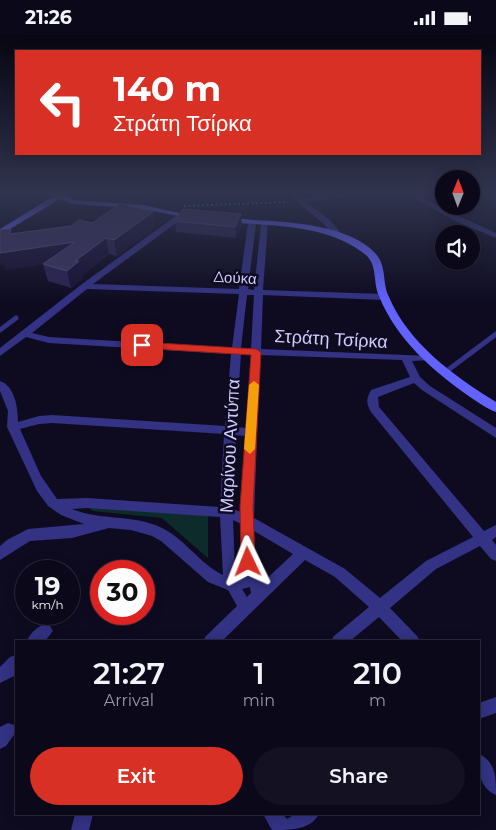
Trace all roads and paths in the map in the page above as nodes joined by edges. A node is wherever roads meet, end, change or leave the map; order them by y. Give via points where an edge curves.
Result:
1 (159, 229) edge
2 (251, 229) edge
3 (265, 229) edge
4 (311, 229) edge
5 (333, 229) edge
6 (481, 229) edge
7 (339, 236) junction
8 (496, 236) edge
9 (247, 257) junction
10 (260, 258) junction
11 (85, 286) junction
12 (242, 292) junction
13 (258, 293) junction
14 (384, 297) junction
15 (16, 318) dead end
16 (0, 330) edge
17 (25, 333) junction
18 (496, 334) edge
19 (236, 351) junction
20 (256, 352) junction
21 (0, 353) edge
22 (406, 359) junction
23 (427, 359) junction
24 (444, 373) junction
25 (416, 379) junction
26 (0, 384) edge
27 (496, 408) edge
28 (8, 421) edge
29 (230, 430) junction
30 (250, 432) junction
31 (496, 434) edge
32 (55, 504) junction
33 (226, 512) junction
34 (247, 520) junction
35 (110, 524) junction
36 (496, 531) edge
37 (483, 538) junction
38 (304, 552) junction
39 (0, 554) edge
40 (496, 555) edge
41 (253, 580) junction
42 (232, 585) junction
43 (259, 594) junction
44 (245, 607) junction
45 (379, 607) junction
46 (212, 640) edge
47 (340, 640) edge
48 (411, 640) edge
49 (15, 664) edge
50 (0, 675) edge
51 (496, 705) edge
52 (480, 711) edge
53 (480, 764) edge
54 (496, 786) edge
55 (84, 815) edge
56 (273, 815) edge
57 (309, 815) edge
58 (80, 830) edge
59 (284, 830) edge
60 (288, 830) edge

1 - 11 street
2 - 9 street, Μαρίνου Αντύπα
3 - 10 street, Μαρίνου Αντύπα
4 - 7 main road
5 - 7 street
6 - 8 street
7 - 14 main road via 365,249 377,261
9 - 10 street
9 - 12 street, Μαρίνου Αντύπα
10 - 13 street, Μαρίνου Αντύπα
11 - 12 street, Δούκα
11 - 17 street
12 - 13 street, Δούκα
12 - 19 street, Μαρίνου Αντύπα
13 - 14 street, Δούκα
13 - 20 street, Μαρίνου Αντύπα
14 - 23 main road
15 - 16 lane
17 - 19 street, Στράτη Τσίρκα via 48,340
17 - 21 street
18 - 24 lane
19 - 20 street, Στράτη Τσίρκα
19 - 29 street, Μαρίνου Αντύπα
20 - 22 street, Στράτη Τσίρκα
20 - 30 street, Μαρίνου Αντύπα
22 - 23 street, Στράτη Τσίρκα
22 - 25 street
23 - 24 main road
24 - 27 main road
25 - 31 street via 439,398
25 - 37 street via 375,393 372,403
26 - 28 street via 13,410
28 - 29 street via 52,419
28 - 32 street via 42,489
29 - 30 street
29 - 33 street, Μαρίνου Αντύπα
30 - 34 street, Μαρίνου Αντύπα
32 - 33 street
32 - 35 street via 80,518
33 - 34 street
33 - 42 street, Μαρίνου Αντύπα via 227,565
34 - 38 street
34 - 41 street, Μαρίνου Αντύπα via 248,562
35 - 39 street via 72,532 28,535
35 - 42 street via 142,527 158,533 210,576
36 - 37 street
37 - 40 street
37 - 45 street via 431,565
38 - 43 street
38 - 45 street via 340,573
41 - 42 street
41 - 43 street, Μαρίνου Αντύπα
42 - 44 street, Μαρίνου Αντύπα
43 - 44 street
44 - 46 street
45 - 47 street
45 - 48 street
49 - 50 street
51 - 52 street
53 - 54 street
55 - 58 street
56 - 59 street
57 - 60 street

